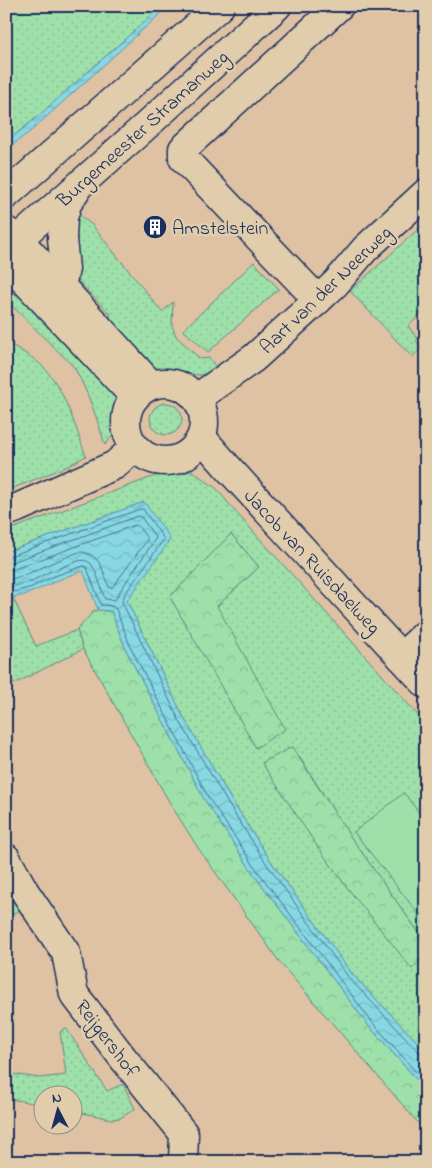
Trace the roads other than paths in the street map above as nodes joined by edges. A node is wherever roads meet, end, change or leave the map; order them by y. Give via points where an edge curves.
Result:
1 (220, 6) edge
2 (277, 6) edge
3 (339, 6) edge
4 (83, 180) junction
5 (426, 193) edge
6 (6, 195) edge
7 (10, 240) edge
8 (6, 264) edge
9 (61, 286) junction
10 (318, 300) junction
11 (143, 391) junction
12 (197, 398) junction
13 (202, 438) junction
14 (135, 447) junction
15 (6, 512) edge
16 (426, 634) edge
17 (401, 657) junction
18 (426, 684) edge
19 (6, 858) edge
20 (183, 1162) edge

1 - 6 street, Burgemeester Stramanweg
2 - 4 street, Burgemeester Stramanweg
3 - 10 street, Burgemeester Stramanweg via 183,148 183,158
4 - 7 street, Burgemeester Stramanweg
4 - 9 street via 63,218 65,269
5 - 10 street, Aart van der Neerweg via 365,249
7 - 9 street
8 - 11 street
9 - 11 street
10 - 12 street, Aart van der Neerweg via 254,358
11 - 12 street via 163,382 185,387
11 - 14 street via 128,407 127,431
12 - 13 street via 205,419
13 - 14 street via 188,454 172,461 155,460
13 - 17 street, Jacob van Ruisdaelweg
14 - 15 street via 115,465
16 - 17 street
17 - 18 street, Jacob van Ruisdaelweg
19 - 20 street, Reijgershof via 66,953 74,994 184,1134

